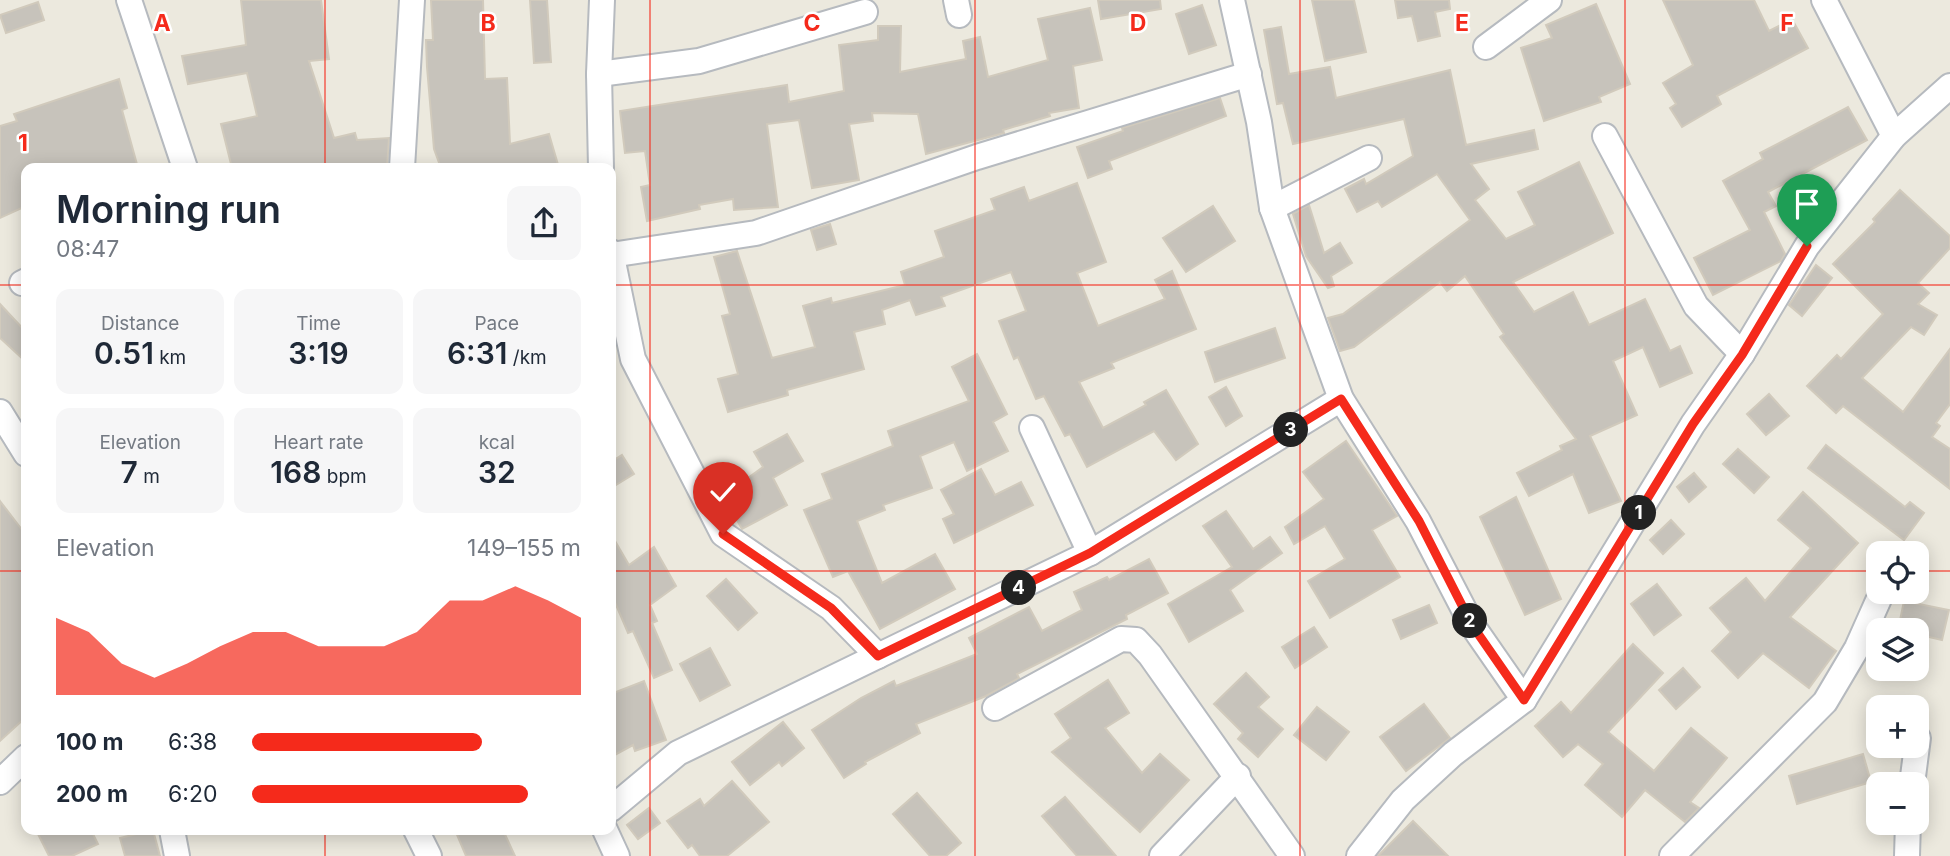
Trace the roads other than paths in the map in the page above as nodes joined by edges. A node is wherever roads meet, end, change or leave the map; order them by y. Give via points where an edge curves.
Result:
1 (129, 0) edge
2 (412, 0) edge
3 (602, 0) edge
4 (1232, 0) edge
5 (1549, 0) edge
6 (1824, 0) edge
7 (865, 12) dead end
8 (1486, 47) dead end
9 (599, 74) junction
10 (1250, 74) junction
11 (1950, 86) edge
12 (1605, 136) dead end
13 (1894, 136) junction
14 (1369, 158) dead end
15 (183, 163) edge
16 (402, 163) edge
17 (601, 163) edge
18 (1272, 208) junction
19 (616, 252) edge
20 (616, 277) edge
21 (1742, 355) junction
22 (1341, 399) junction
23 (1, 414) edge
24 (1032, 428) dead end
25 (21, 446) edge
26 (1090, 553) junction
27 (1877, 604) edge
28 (878, 656) junction
29 (1524, 700) junction
30 (995, 708) dead end
31 (21, 762) edge
32 (1238, 776) junction
33 (0, 782) edge
34 (616, 805) edge
35 (173, 835) edge
36 (418, 835) edge
37 (607, 835) edge
38 (1908, 835) edge
39 (177, 856) edge
40 (429, 856) edge
41 (617, 856) edge
42 (1162, 856) edge
43 (1292, 856) edge
44 (1359, 856) edge
45 (1672, 856) edge
46 (1907, 856) edge

1 - 15 street
2 - 16 street
3 - 9 street
4 - 10 street
5 - 8 street
6 - 13 street
7 - 9 street via 698,61
9 - 17 street
10 - 18 street
10 - 19 street via 977,157 756,233
11 - 13 street
12 - 21 street via 1696,306
13 - 21 street via 1807,246
14 - 18 street
18 - 22 street
20 - 28 street via 633,359 723,534 831,608
21 - 29 street via 1693,424
22 - 26 street
22 - 29 street via 1419,521 1472,625
23 - 25 street
24 - 26 street
26 - 28 street
27 - 45 street via 1825,702
28 - 34 street via 678,753
29 - 44 street via 1453,754 1403,800
30 - 32 street via 1121,639 1136,640
31 - 33 street
32 - 42 street
32 - 43 street
35 - 39 street
36 - 40 street
37 - 41 street
38 - 46 street

